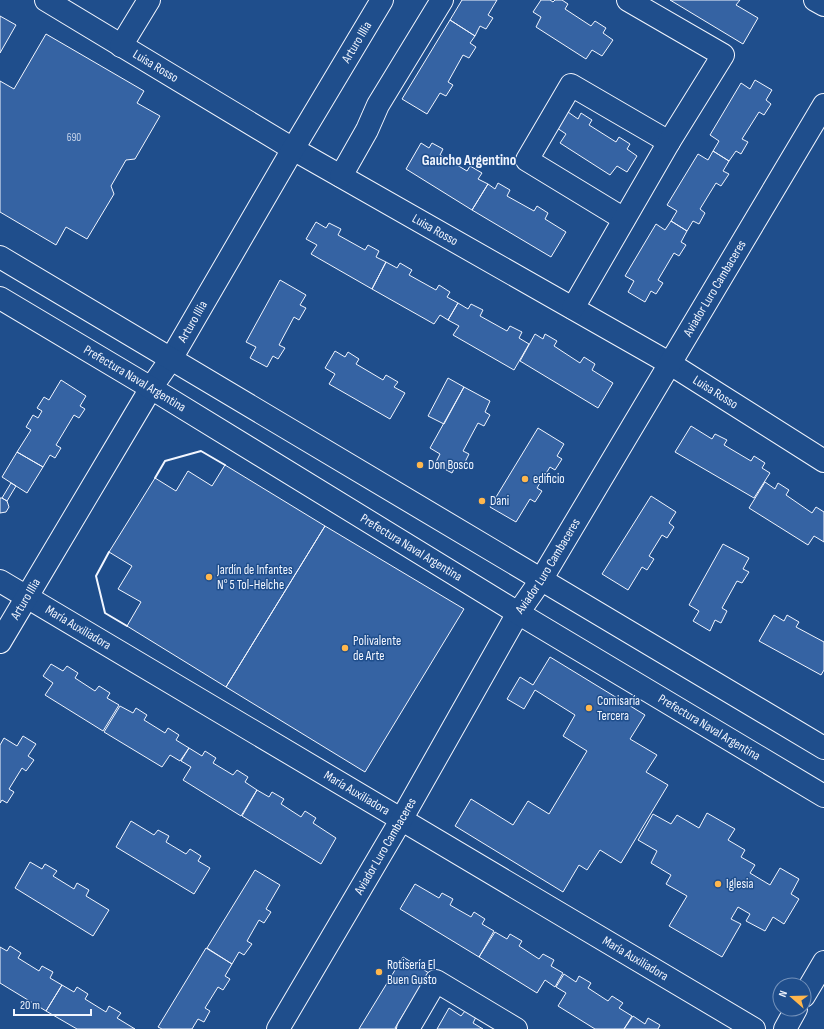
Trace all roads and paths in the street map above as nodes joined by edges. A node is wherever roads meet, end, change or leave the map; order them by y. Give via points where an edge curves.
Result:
1 (46, 0) edge
2 (149, 0) edge
3 (382, 0) edge
4 (442, 0) edge
5 (628, 0) edge
6 (815, 0) edge
7 (824, 6) edge
8 (121, 46) junction
9 (824, 105) edge
10 (669, 142) junction
11 (293, 149) junction
12 (341, 176) junction
13 (624, 219) junction
14 (0, 257) edge
15 (0, 298) edge
16 (573, 308) junction
17 (171, 359) junction
18 (669, 363) junction
19 (151, 388) junction
20 (824, 461) edge
21 (541, 580) junction
22 (0, 581) edge
23 (26, 597) junction
24 (518, 613) junction
25 (0, 642) edge
26 (824, 748) edge
27 (824, 796) edge
28 (402, 820) junction
29 (824, 962) edge
30 (812, 982) edge
31 (792, 1017) edge
32 (278, 1029) edge
33 (408, 1029) edge
34 (516, 1029) edge
35 (754, 1029) edge
36 (785, 1029) edge

1 - 8 street, Luisa Rosso
2 - 8 street
3 - 11 street, Arturo Illia
4 - 12 street via 378,105
5 - 10 street via 723,55
6 - 7 street
8 - 11 street, Luisa Rosso
9 - 18 street, Aviador Luro Cambaceres
10 - 13 street
10 - 13 street via 571,85 527,160
11 - 12 street, Luisa Rosso
11 - 17 street, Arturo Illia
12 - 16 street, Luisa Rosso
13 - 16 street
14 - 17 street
15 - 19 street, Prefectura Naval Argentina
16 - 18 street, Luisa Rosso
17 - 19 street, Arturo Illia
17 - 21 street
18 - 20 street, Luisa Rosso
18 - 21 street, Aviador Luro Cambaceres
19 - 23 street, Arturo Illia
19 - 24 street, Prefectura Naval Argentina
21 - 24 street, Aviador Luro Cambaceres
21 - 26 street
22 - 23 street, María Auxiliadora
23 - 25 street, Arturo Illia
23 - 28 street, María Auxiliadora
24 - 27 street, Prefectura Naval Argentina
24 - 28 street, Aviador Luro Cambaceres
28 - 32 street, Aviador Luro Cambaceres
28 - 35 street, María Auxiliadora
29 - 30 street
31 - 36 street
33 - 34 street via 436,981

